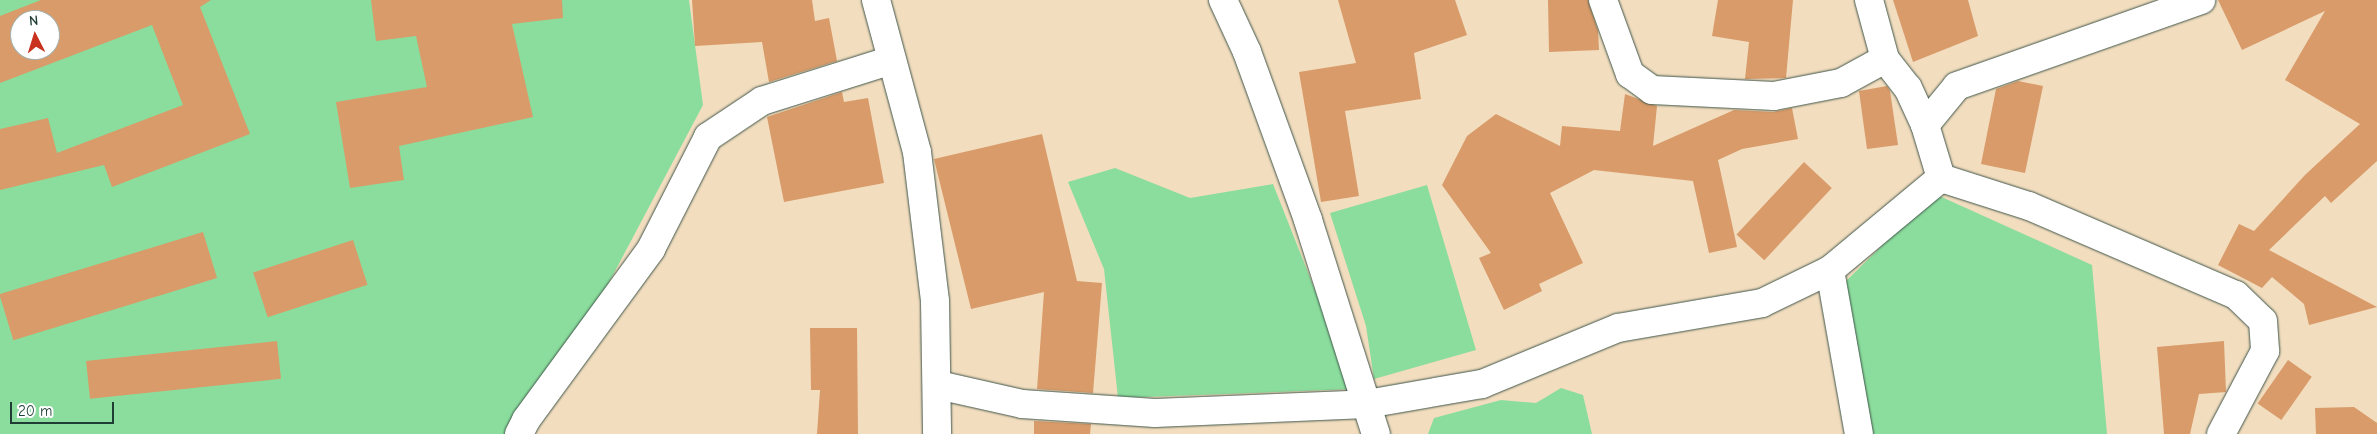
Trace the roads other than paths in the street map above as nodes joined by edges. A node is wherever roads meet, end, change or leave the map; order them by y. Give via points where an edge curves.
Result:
1 (876, 0) edge
2 (1223, 0) edge
3 (1603, 0) edge
4 (1869, 0) edge
5 (2201, 0) edge
6 (1885, 59) junction
7 (892, 60) junction
8 (1924, 125) junction
9 (1941, 178) junction
10 (1830, 270) junction
11 (938, 385) junction
12 (1368, 404) junction
13 (519, 434) edge
14 (937, 434) edge
15 (1376, 434) edge
16 (1860, 434) edge
17 (2221, 434) edge

1 - 7 street
2 - 12 street via 1247,52 1308,220
3 - 6 street via 1630,74 1652,90 1774,96 1841,83
4 - 6 street
5 - 8 street via 1957,86
6 - 8 street via 1908,88
7 - 11 street via 917,152 936,301
7 - 13 street via 762,101 708,137 650,249
8 - 9 street
9 - 10 street
9 - 17 street via 2029,206 2236,295 2263,321 2265,351
10 - 12 street via 1762,303 1618,328 1482,384
10 - 16 street
11 - 12 street via 1022,404 1155,413
11 - 14 street
12 - 15 street

